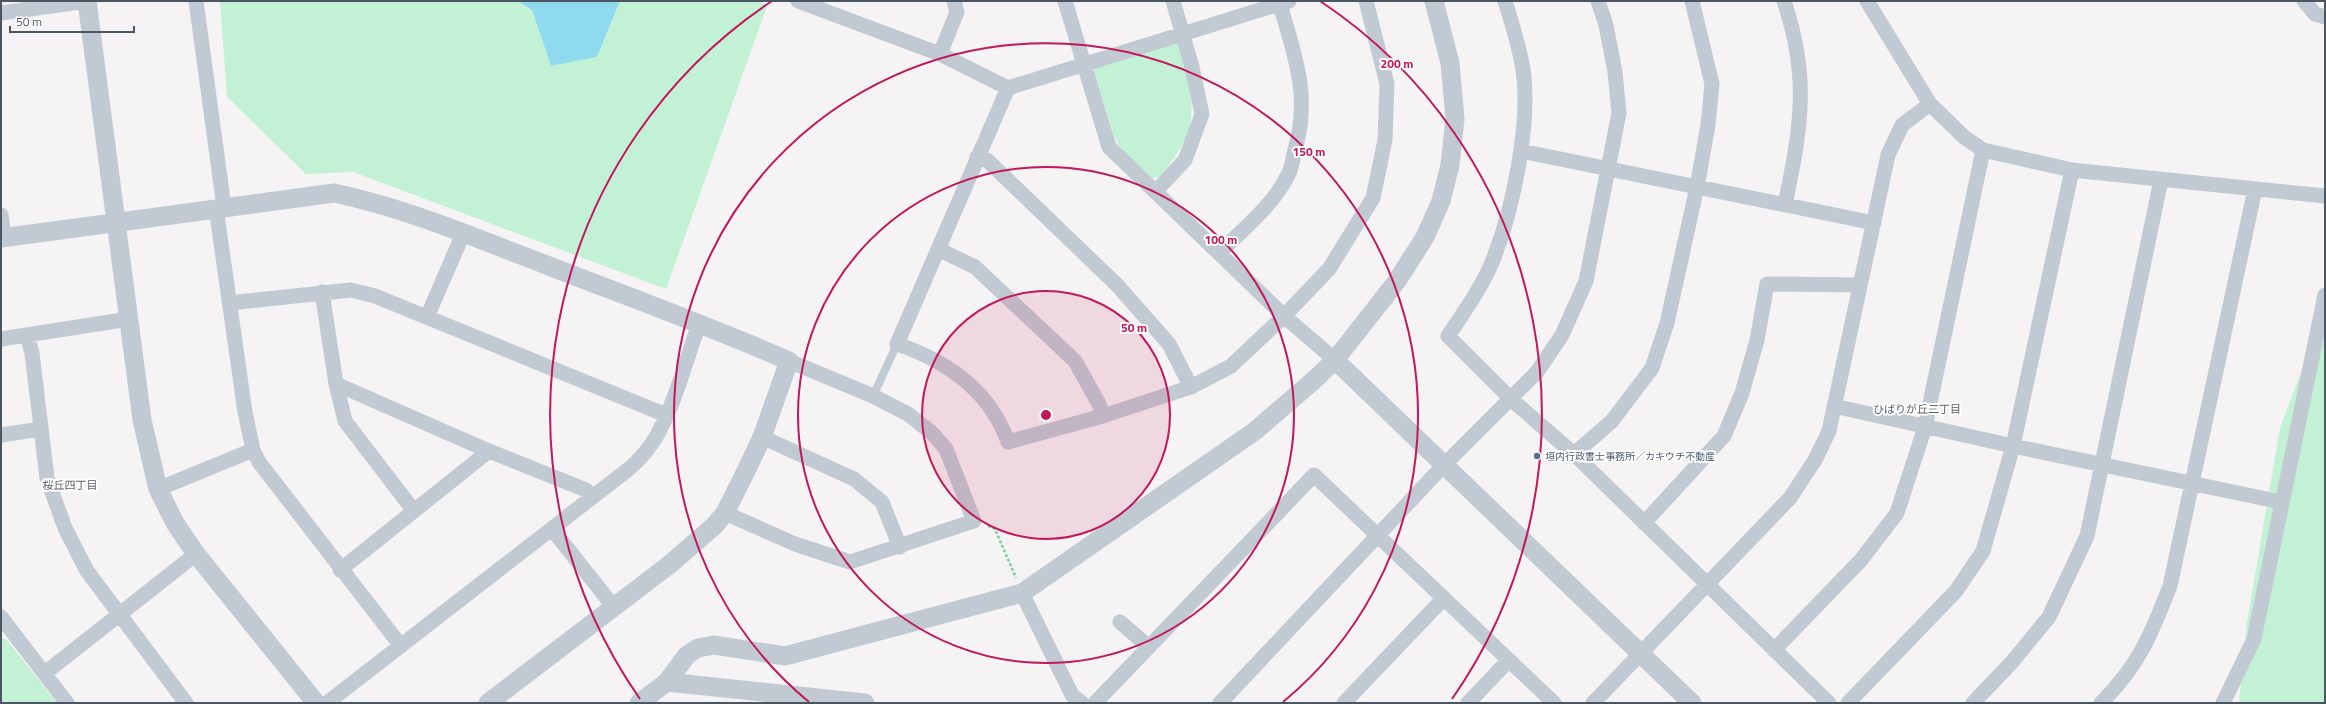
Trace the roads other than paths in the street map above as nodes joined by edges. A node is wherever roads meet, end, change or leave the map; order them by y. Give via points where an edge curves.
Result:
1 (87, 1) edge
2 (196, 1) edge
3 (798, 1) edge
4 (954, 1) edge
5 (1065, 1) edge
6 (1173, 1) edge
7 (1366, 1) edge
8 (1434, 1) edge
9 (1505, 1) edge
10 (1598, 1) edge
11 (1692, 1) edge
12 (1784, 1) edge
13 (1867, 1) edge
14 (2304, 1) edge
15 (1282, 2) edge
16 (1, 14) edge
17 (2325, 17) edge
18 (1183, 34) junction
19 (940, 54) junction
20 (1084, 65) junction
21 (1008, 88) junction
22 (1930, 104) junction
23 (1983, 150) junction
24 (1521, 151) junction
25 (977, 157) junction
26 (1609, 169) junction
27 (2072, 170) junction
28 (2160, 180) junction
29 (1697, 187) junction
30 (2255, 189) junction
31 (1156, 191) junction
32 (2325, 196) edge
33 (1785, 205) junction
34 (220, 208) junction
35 (1, 215) edge
36 (116, 222) junction
37 (1874, 223) junction
38 (463, 234) junction
39 (3, 238) edge
40 (938, 249) junction
41 (1219, 253) junction
42 (1860, 285) junction
43 (322, 292) junction
44 (2325, 295) edge
45 (229, 303) junction
46 (1284, 316) junction
47 (427, 317) junction
48 (128, 319) junction
49 (699, 324) junction
50 (27, 335) junction
51 (1, 339) edge
52 (897, 344) junction
53 (1335, 360) junction
54 (790, 361) junction
55 (336, 384) junction
56 (1191, 387) junction
57 (873, 396) junction
58 (1512, 400) junction
59 (1834, 406) junction
60 (666, 415) junction
61 (1103, 416) junction
62 (1925, 427) junction
63 (41, 429) junction
64 (1, 435) edge
65 (762, 437) junction
66 (2013, 446) junction
67 (253, 450) junction
68 (489, 451) junction
69 (1574, 454) junction
70 (2101, 464) junction
71 (1444, 465) junction
72 (2192, 482) junction
73 (158, 489) junction
74 (591, 498) junction
75 (2281, 502) junction
76 (414, 511) junction
77 (725, 513) junction
78 (1644, 523) junction
79 (552, 529) junction
80 (1379, 535) junction
81 (900, 547) junction
82 (196, 554) junction
83 (340, 570) junction
84 (1706, 584) junction
85 (1022, 594) junction
86 (1444, 598) junction
87 (613, 606) junction
88 (118, 614) junction
89 (2, 622) edge
90 (1120, 622) dead end
91 (401, 646) junction
92 (1149, 647) junction
93 (1774, 650) junction
94 (1640, 653) junction
95 (1508, 661) junction
96 (44, 672) junction
97 (667, 682) junction
98 (67, 703) edge
99 (186, 703) edge
100 (316, 703) edge
101 (327, 703) edge
102 (488, 703) edge
103 (639, 703) edge
104 (865, 703) edge
105 (1082, 703) edge
106 (1095, 703) edge
107 (1220, 703) edge
108 (1344, 703) edge
109 (1468, 703) edge
110 (1554, 703) edge
111 (1592, 703) edge
112 (1692, 703) edge
113 (1830, 703) edge
114 (1848, 703) edge
115 (1973, 703) edge
116 (2101, 703) edge
117 (2223, 703) edge

1 - 16 street
1 - 36 street
2 - 34 street
3 - 19 street
4 - 19 street via 957,12
5 - 20 street
6 - 18 street
7 - 46 street via 1387,84 1386,140 1372,198 1329,269
8 - 53 street via 1450,63 1455,119 1450,165 1441,201 1425,237 1397,281
9 - 24 street via 1523,70 1525,111
10 - 26 street via 1616,72 1619,113
11 - 29 street via 1712,84
12 - 33 street via 1794,30 1800,61 1802,97 1797,147
13 - 22 street
14 - 17 street via 2316,14
15 - 18 street
15 - 41 street via 1302,89 1303,112 1298,142 1289,173 1266,207
18 - 20 street
18 - 31 street via 1202,114 1185,160
19 - 21 street
20 - 21 street
20 - 31 street via 1109,147
21 - 25 street
22 - 23 street via 1964,138
22 - 37 street via 1902,125 1894,138
23 - 27 street
23 - 62 street
24 - 26 street
24 - 58 street via 1506,222 1493,261 1473,299 1448,336
25 - 40 street
25 - 56 street via 988,160 1117,285 1169,344
26 - 29 street
26 - 58 street via 1586,281 1562,336 1537,372
27 - 28 street
27 - 66 street
28 - 30 street
28 - 70 street
29 - 33 street
29 - 69 street via 1667,324 1652,368 1612,421
30 - 32 street
30 - 72 street
31 - 41 street
33 - 37 street
34 - 36 street
34 - 38 street via 334,193 370,201
34 - 45 street
35 - 39 street
36 - 39 street
36 - 48 street
37 - 42 street
38 - 47 street
38 - 49 street
40 - 52 street
40 - 61 street via 975,268 1075,361
41 - 46 street
42 - 59 street
42 - 78 street via 1767,284 1757,340 1742,392 1724,436
43 - 45 street
43 - 47 street via 351,290 375,296
43 - 55 street
44 - 75 street
45 - 67 street
46 - 53 street
46 - 56 street via 1231,366
47 - 60 street
48 - 50 street
48 - 73 street via 142,420
49 - 54 street
49 - 60 street
50 - 51 street
50 - 63 street via 32,353
52 - 57 lane
52 - 61 street via 914,349 956,371 976,389 1002,423 1008,442
53 - 71 street
53 - 85 street via 1255,431
54 - 57 street
54 - 65 street
55 - 68 street
55 - 76 street via 345,421
56 - 61 street
57 - 81 street via 908,414 932,433 946,449 974,521
58 - 69 street
58 - 71 street
59 - 62 street
59 - 84 street via 1829,431 1815,460 1790,498
60 - 74 street via 646,453
62 - 66 street
62 - 93 street via 1897,513 1861,560
63 - 64 street
63 - 88 street via 47,478 65,528 87,571
65 - 77 street
65 - 81 street via 854,478 882,502
66 - 70 street
66 - 114 street via 1983,551 1956,591
67 - 73 street
67 - 83 street via 259,462
68 - 74 street via 586,490
68 - 76 street
69 - 78 street
70 - 72 street
70 - 115 street via 2087,536 2049,617 2012,662
71 - 80 street
71 - 94 street
72 - 75 street
72 - 116 street via 2170,586 2150,637 2124,680
73 - 82 street via 175,523
74 - 79 street
75 - 117 street via 2254,639
76 - 83 street
77 - 81 street via 795,544 850,562
77 - 87 street via 690,549
78 - 84 street
79 - 87 street
79 - 91 street
80 - 86 street
80 - 92 street via 1314,475
80 - 107 street
82 - 88 street
82 - 100 street
83 - 91 street
84 - 93 street
84 - 94 street
85 - 97 street via 785,656 714,645 698,648 686,655
85 - 105 street via 1072,695
86 - 95 street
86 - 108 street
87 - 102 street
88 - 96 street
88 - 99 street
89 - 96 street
90 - 92 street
91 - 101 street
92 - 106 street
93 - 113 street
94 - 111 street
94 - 112 street
95 - 109 street
95 - 110 street
96 - 98 street
97 - 103 street
97 - 104 street

